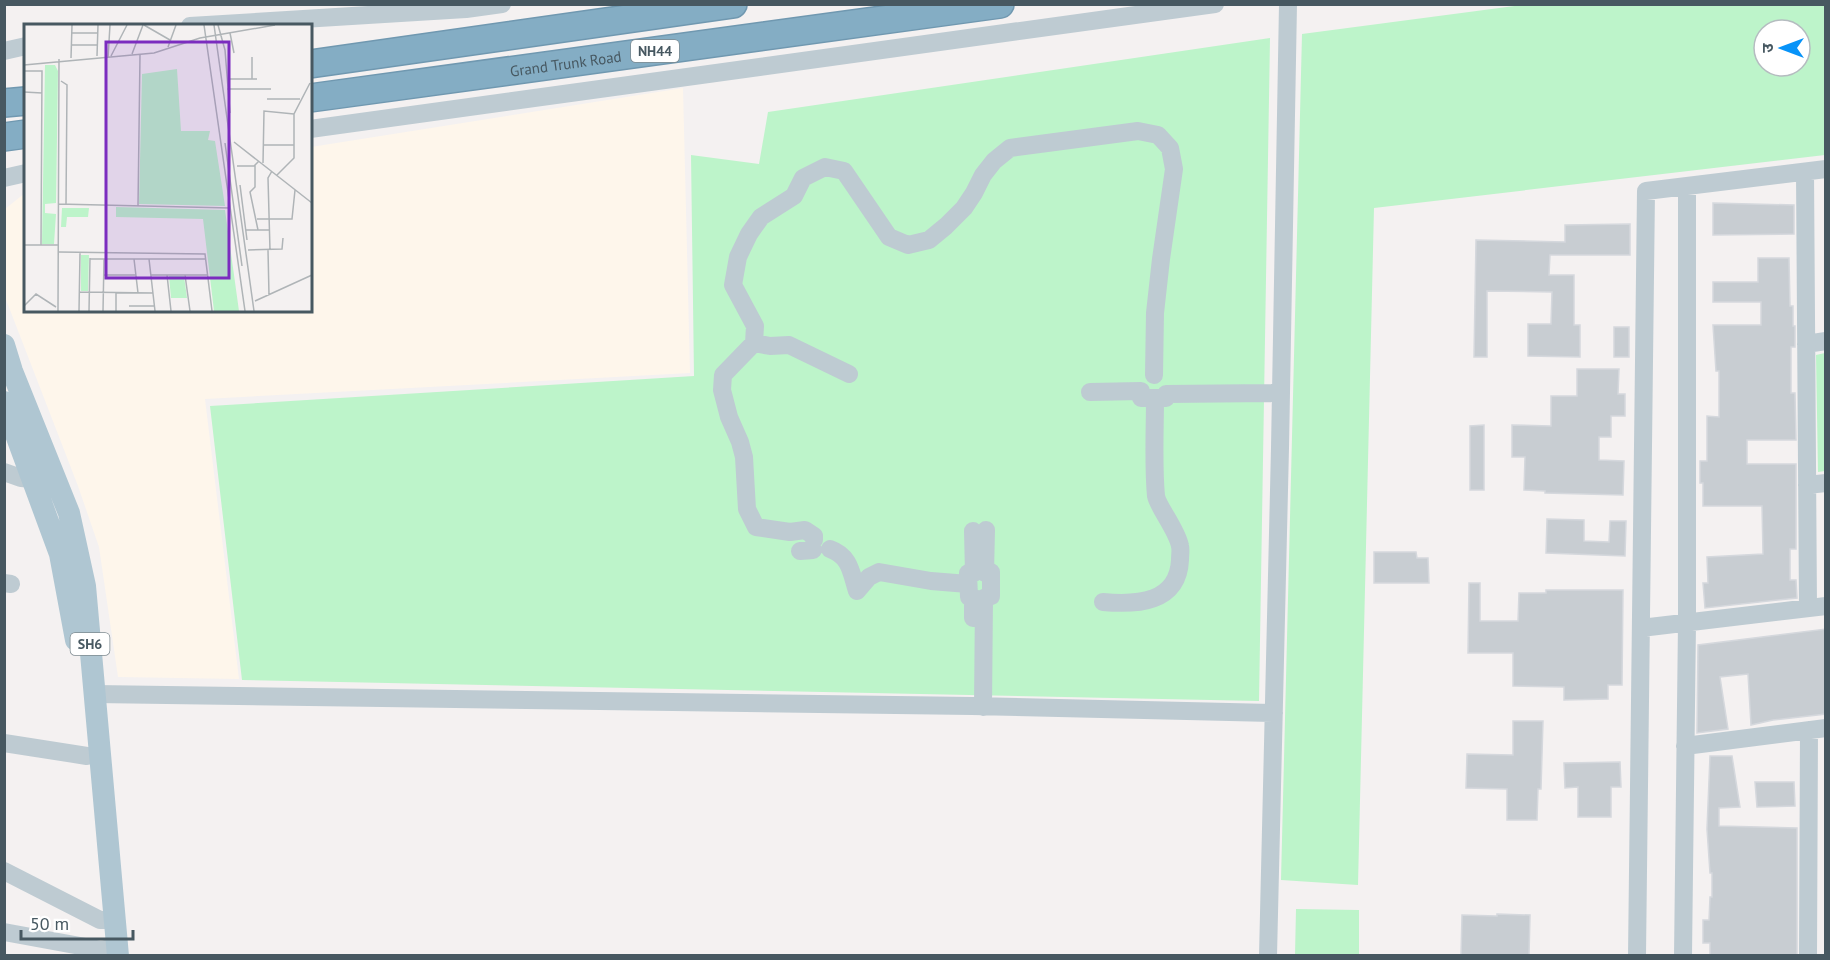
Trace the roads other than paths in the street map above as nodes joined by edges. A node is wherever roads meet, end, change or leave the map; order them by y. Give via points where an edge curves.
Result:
1 (502, 4) edge
2 (733, 4) edge
3 (1000, 4) edge
4 (1215, 4) edge
5 (1288, 4) edge
6 (360, 10) edge
7 (285, 12) edge
8 (204, 24) edge
9 (24, 46) edge
10 (4, 51) edge
11 (312, 64) edge
12 (312, 98) edge
13 (24, 100) edge
14 (4, 103) edge
15 (312, 129) edge
16 (24, 134) edge
17 (4, 137) edge
18 (1826, 169) edge
19 (1805, 172) junction
20 (24, 173) edge
21 (4, 178) edge
22 (1687, 186) junction
23 (1826, 341) edge
24 (754, 343) junction
25 (1806, 344) junction
26 (4, 345) edge
27 (849, 374) dead end
28 (1154, 375) junction
29 (1281, 388) junction
30 (1155, 398) junction
31 (4, 402) edge
32 (4, 472) edge
33 (33, 479) junction
34 (1816, 484) edge
35 (969, 584) junction
36 (1103, 602) dead end
37 (1817, 607) edge
38 (1687, 622) junction
39 (1641, 628) junction
40 (95, 694) junction
41 (977, 706) junction
42 (1274, 713) junction
43 (1817, 729) edge
44 (4, 743) edge
45 (1685, 746) junction
46 (87, 756) junction
47 (4, 871) edge
48 (107, 920) junction
49 (4, 932) edge
50 (110, 952) edge
51 (1268, 956) edge
52 (1637, 956) edge
53 (1683, 956) edge
54 (1808, 956) edge

1 - 6 street via 466,9
2 - 11 highway, NH44
3 - 12 highway, Grand Trunk Road / NH44
4 - 15 street
5 - 29 street
6 - 7 street
7 - 8 street
9 - 10 street
13 - 14 highway
16 - 17 highway
18 - 19 street
19 - 22 street
19 - 25 street
20 - 21 street
22 - 38 street
22 - 39 street via 1646,191
23 - 25 street
24 - 27 street via 789,345
24 - 28 street via 755,326 734,285 738,257 761,218 794,196 803,178 825,167 844,171 889,237 908,245 928,240 946,226 964,208 994,161 1010,148 1138,131 1158,135 1170,148 1174,169 1156,302
24 - 35 street via 723,375 722,390 744,457 747,509 756,527 805,530 814,536 814,547 840,553 857,591 869,576 879,572
25 - 34 street
26 - 40 main road, SH6 via 69,513 85,586
28 - 29 street via 1165,376 1167,383
28 - 30 street via 1090,386 1141,391 1141,398
29 - 30 street via 1167,394 1167,398
29 - 42 street
30 - 36 street via 1156,499 1180,546 1179,572 1167,592 1146,601 1128,605
31 - 33 main road, SH6
32 - 33 street
33 - 46 main road, SH6 via 60,554 74,627
34 - 37 street
35 - 41 street via 969,597 974,597
35 - 41 street via 968,573 974,573 979,531 985,573 991,572 991,596 984,598
37 - 38 street
38 - 39 street
38 - 45 street
39 - 52 street
40 - 41 street
40 - 48 main road, SH6
41 - 42 street
42 - 51 street
43 - 45 street
43 - 54 street
44 - 46 street
45 - 53 street
46 - 48 main road, SH6
47 - 48 street
48 - 50 main road, SH6
49 - 50 street

